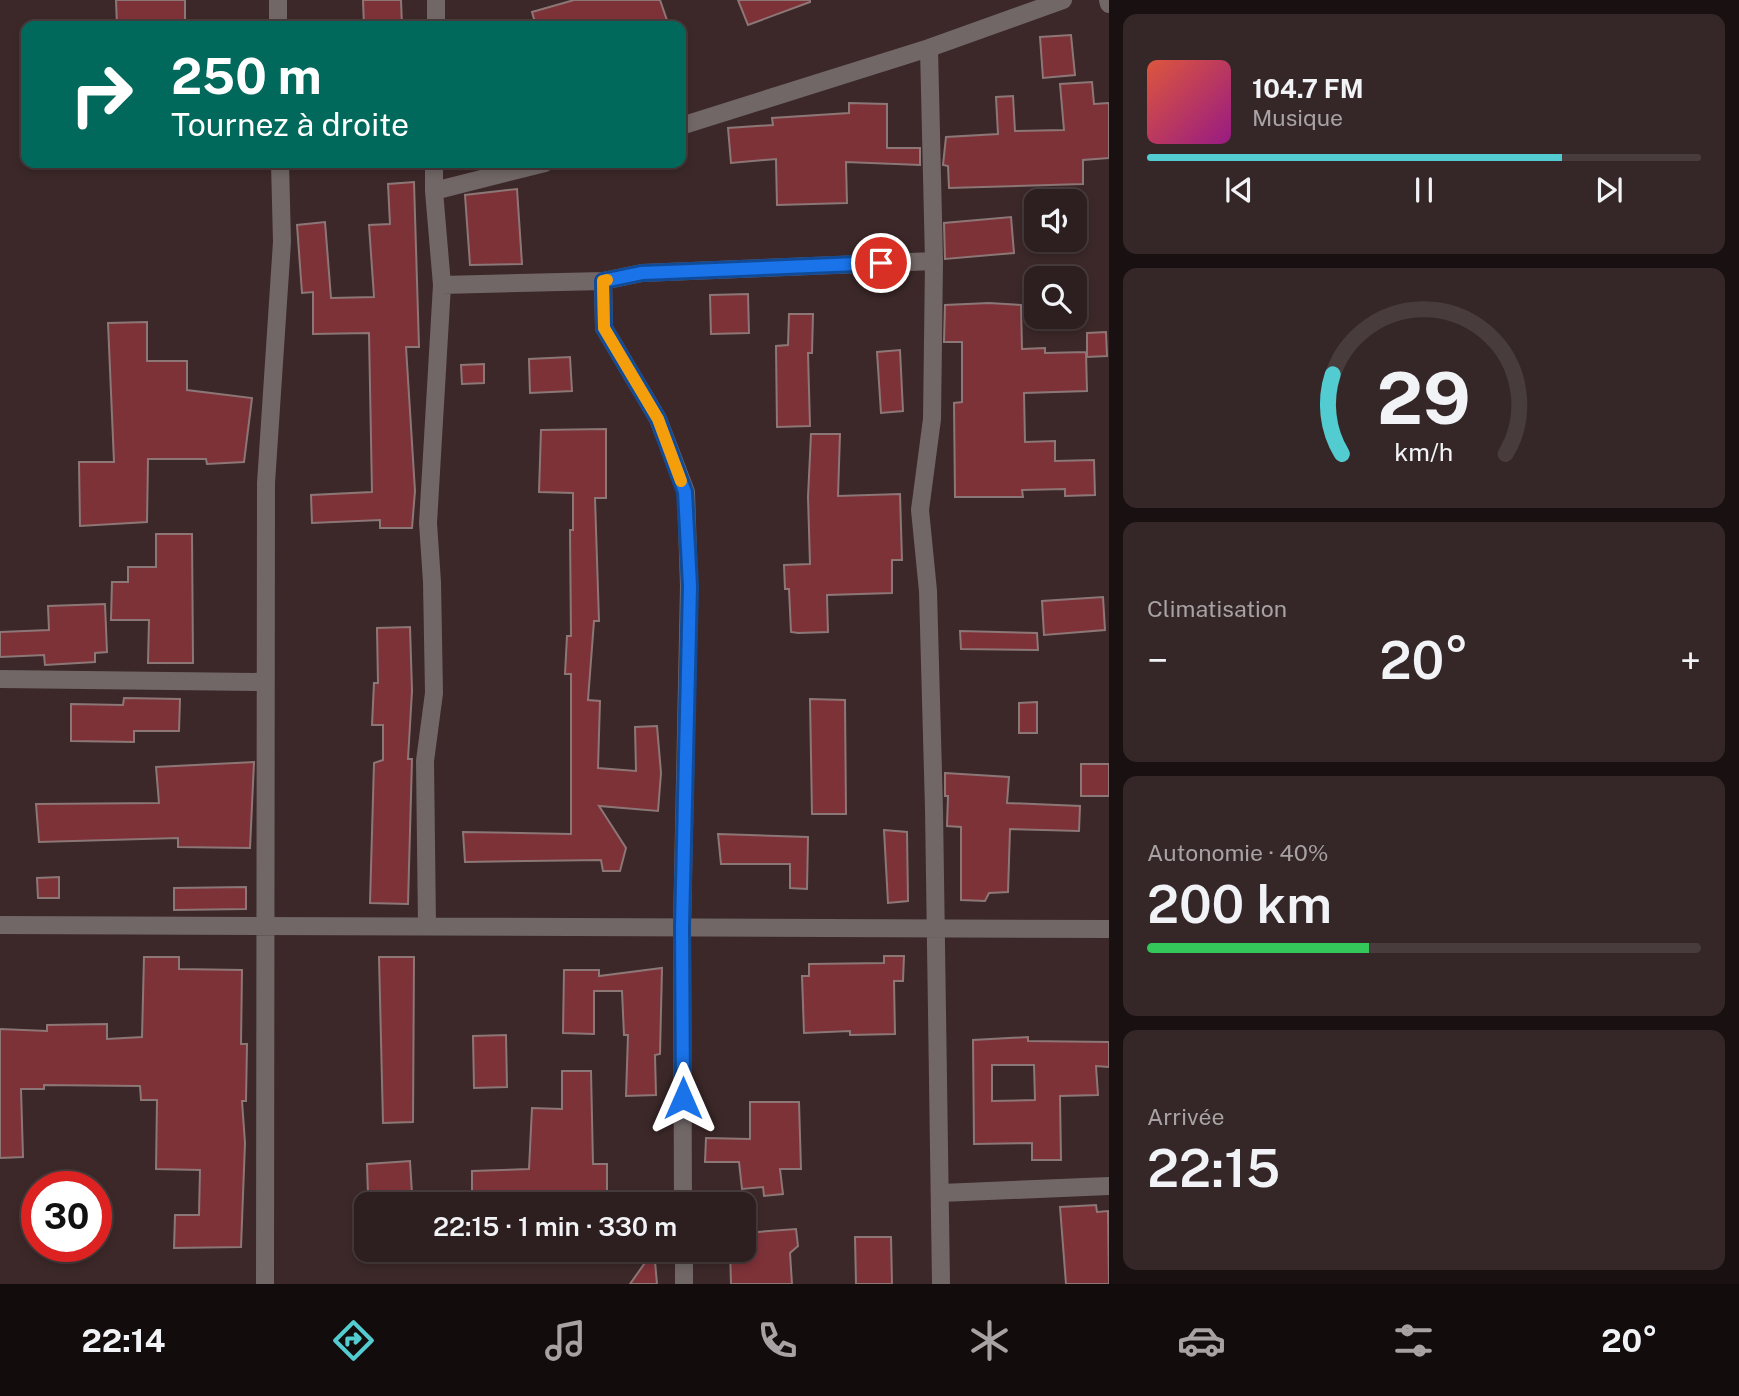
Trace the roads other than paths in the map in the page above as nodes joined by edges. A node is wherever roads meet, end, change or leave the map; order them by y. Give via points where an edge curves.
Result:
1 (278, 0) edge
2 (436, 0) edge
3 (1063, 0) edge
4 (278, 21) edge
5 (436, 21) edge
6 (929, 48) junction
7 (686, 123) edge
8 (280, 168) edge
9 (434, 168) edge
10 (524, 168) edge
11 (433, 191) junction
12 (934, 261) junction
13 (603, 281) junction
14 (442, 285) junction
15 (0, 678) edge
16 (265, 682) junction
17 (0, 925) edge
18 (265, 926) junction
19 (427, 926) junction
20 (682, 927) junction
21 (936, 928) junction
22 (1109, 929) edge
23 (1109, 1186) edge
24 (683, 1192) edge
25 (941, 1193) junction
26 (684, 1262) edge
27 (265, 1284) edge
28 (684, 1284) edge
29 (941, 1284) edge

1 - 4 street
2 - 5 street
3 - 6 street
6 - 7 street
6 - 12 street
8 - 16 street via 282,242 266,483
9 - 11 street
10 - 11 street
11 - 14 street
12 - 13 street via 642,273
12 - 21 street via 932,419 920,510 928,591
13 - 14 street
13 - 20 street via 604,328 658,419 685,492 690,586
14 - 19 street via 428,523 434,693 425,761
15 - 16 street
16 - 18 street
17 - 18 street
18 - 19 street
18 - 27 street
19 - 20 street
20 - 21 street
20 - 24 street
21 - 22 street
21 - 25 street
23 - 25 street
25 - 29 street
26 - 28 street

